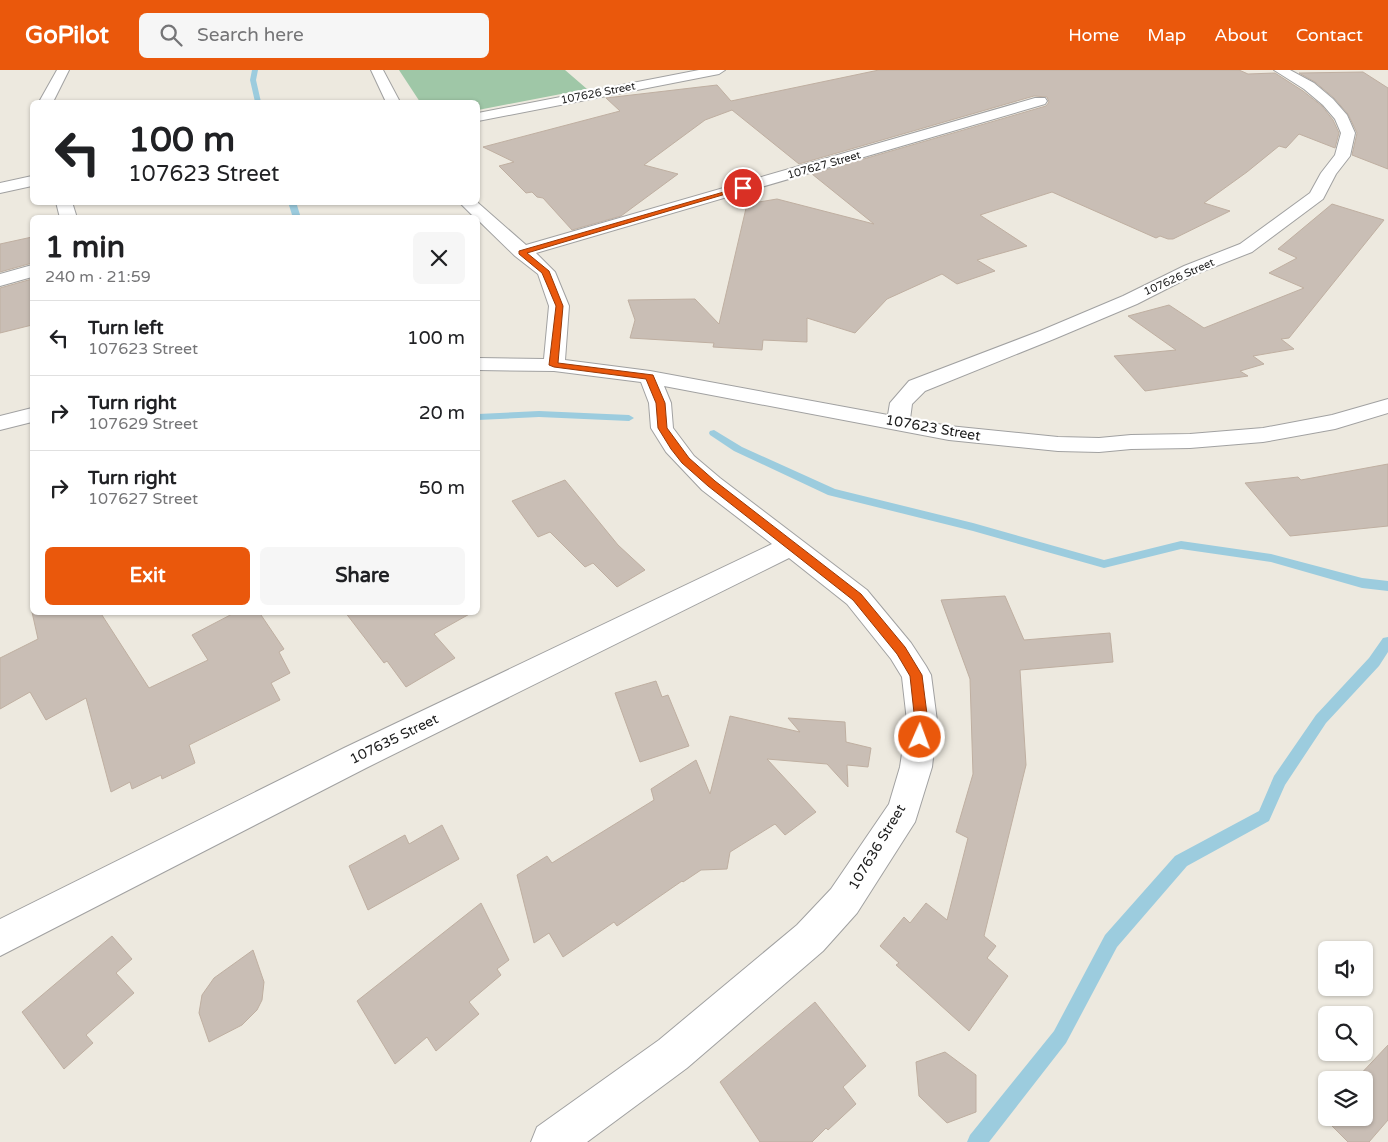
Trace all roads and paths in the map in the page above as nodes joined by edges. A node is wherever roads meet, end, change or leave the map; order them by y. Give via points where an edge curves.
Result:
1 (63, 70) edge
2 (377, 70) edge
3 (719, 70) edge
4 (1280, 70) edge
5 (47, 100) edge
6 (392, 100) edge
7 (1040, 101) dead end
8 (480, 117) edge
9 (30, 181) edge
10 (0, 188) edge
11 (470, 205) edge
12 (522, 252) junction
13 (30, 272) edge
14 (0, 280) edge
15 (480, 364) edge
16 (554, 365) junction
17 (650, 377) junction
18 (1388, 406) edge
19 (30, 416) edge
20 (0, 423) edge
21 (898, 423) junction
22 (791, 546) junction
23 (0, 938) edge
24 (552, 1142) edge

1 - 5 street
2 - 6 street
3 - 8 street, 107626 Street
4 - 21 street, 107626 Street via 1309,86 1328,102 1342,118 1348,133 1342,156 1317,196 1246,248 1047,335 917,386 901,403
7 - 12 street, 107627 Street
9 - 10 street
11 - 12 street
12 - 16 street via 546,272 560,306
13 - 14 street
15 - 16 street, 107623 Street
16 - 17 street, 107623 Street
17 - 21 street, 107623 Street
17 - 22 street, 107636 Street via 674,447 711,484
18 - 21 street, 107623 Street via 1335,422 1263,435 1190,442 1099,445 1001,439
19 - 20 street
22 - 23 street, 107635 Street via 355,758
22 - 24 street, 107636 Street via 857,597 901,651 916,675 922,722 916,767 903,811 844,901 810,938 672,1054

